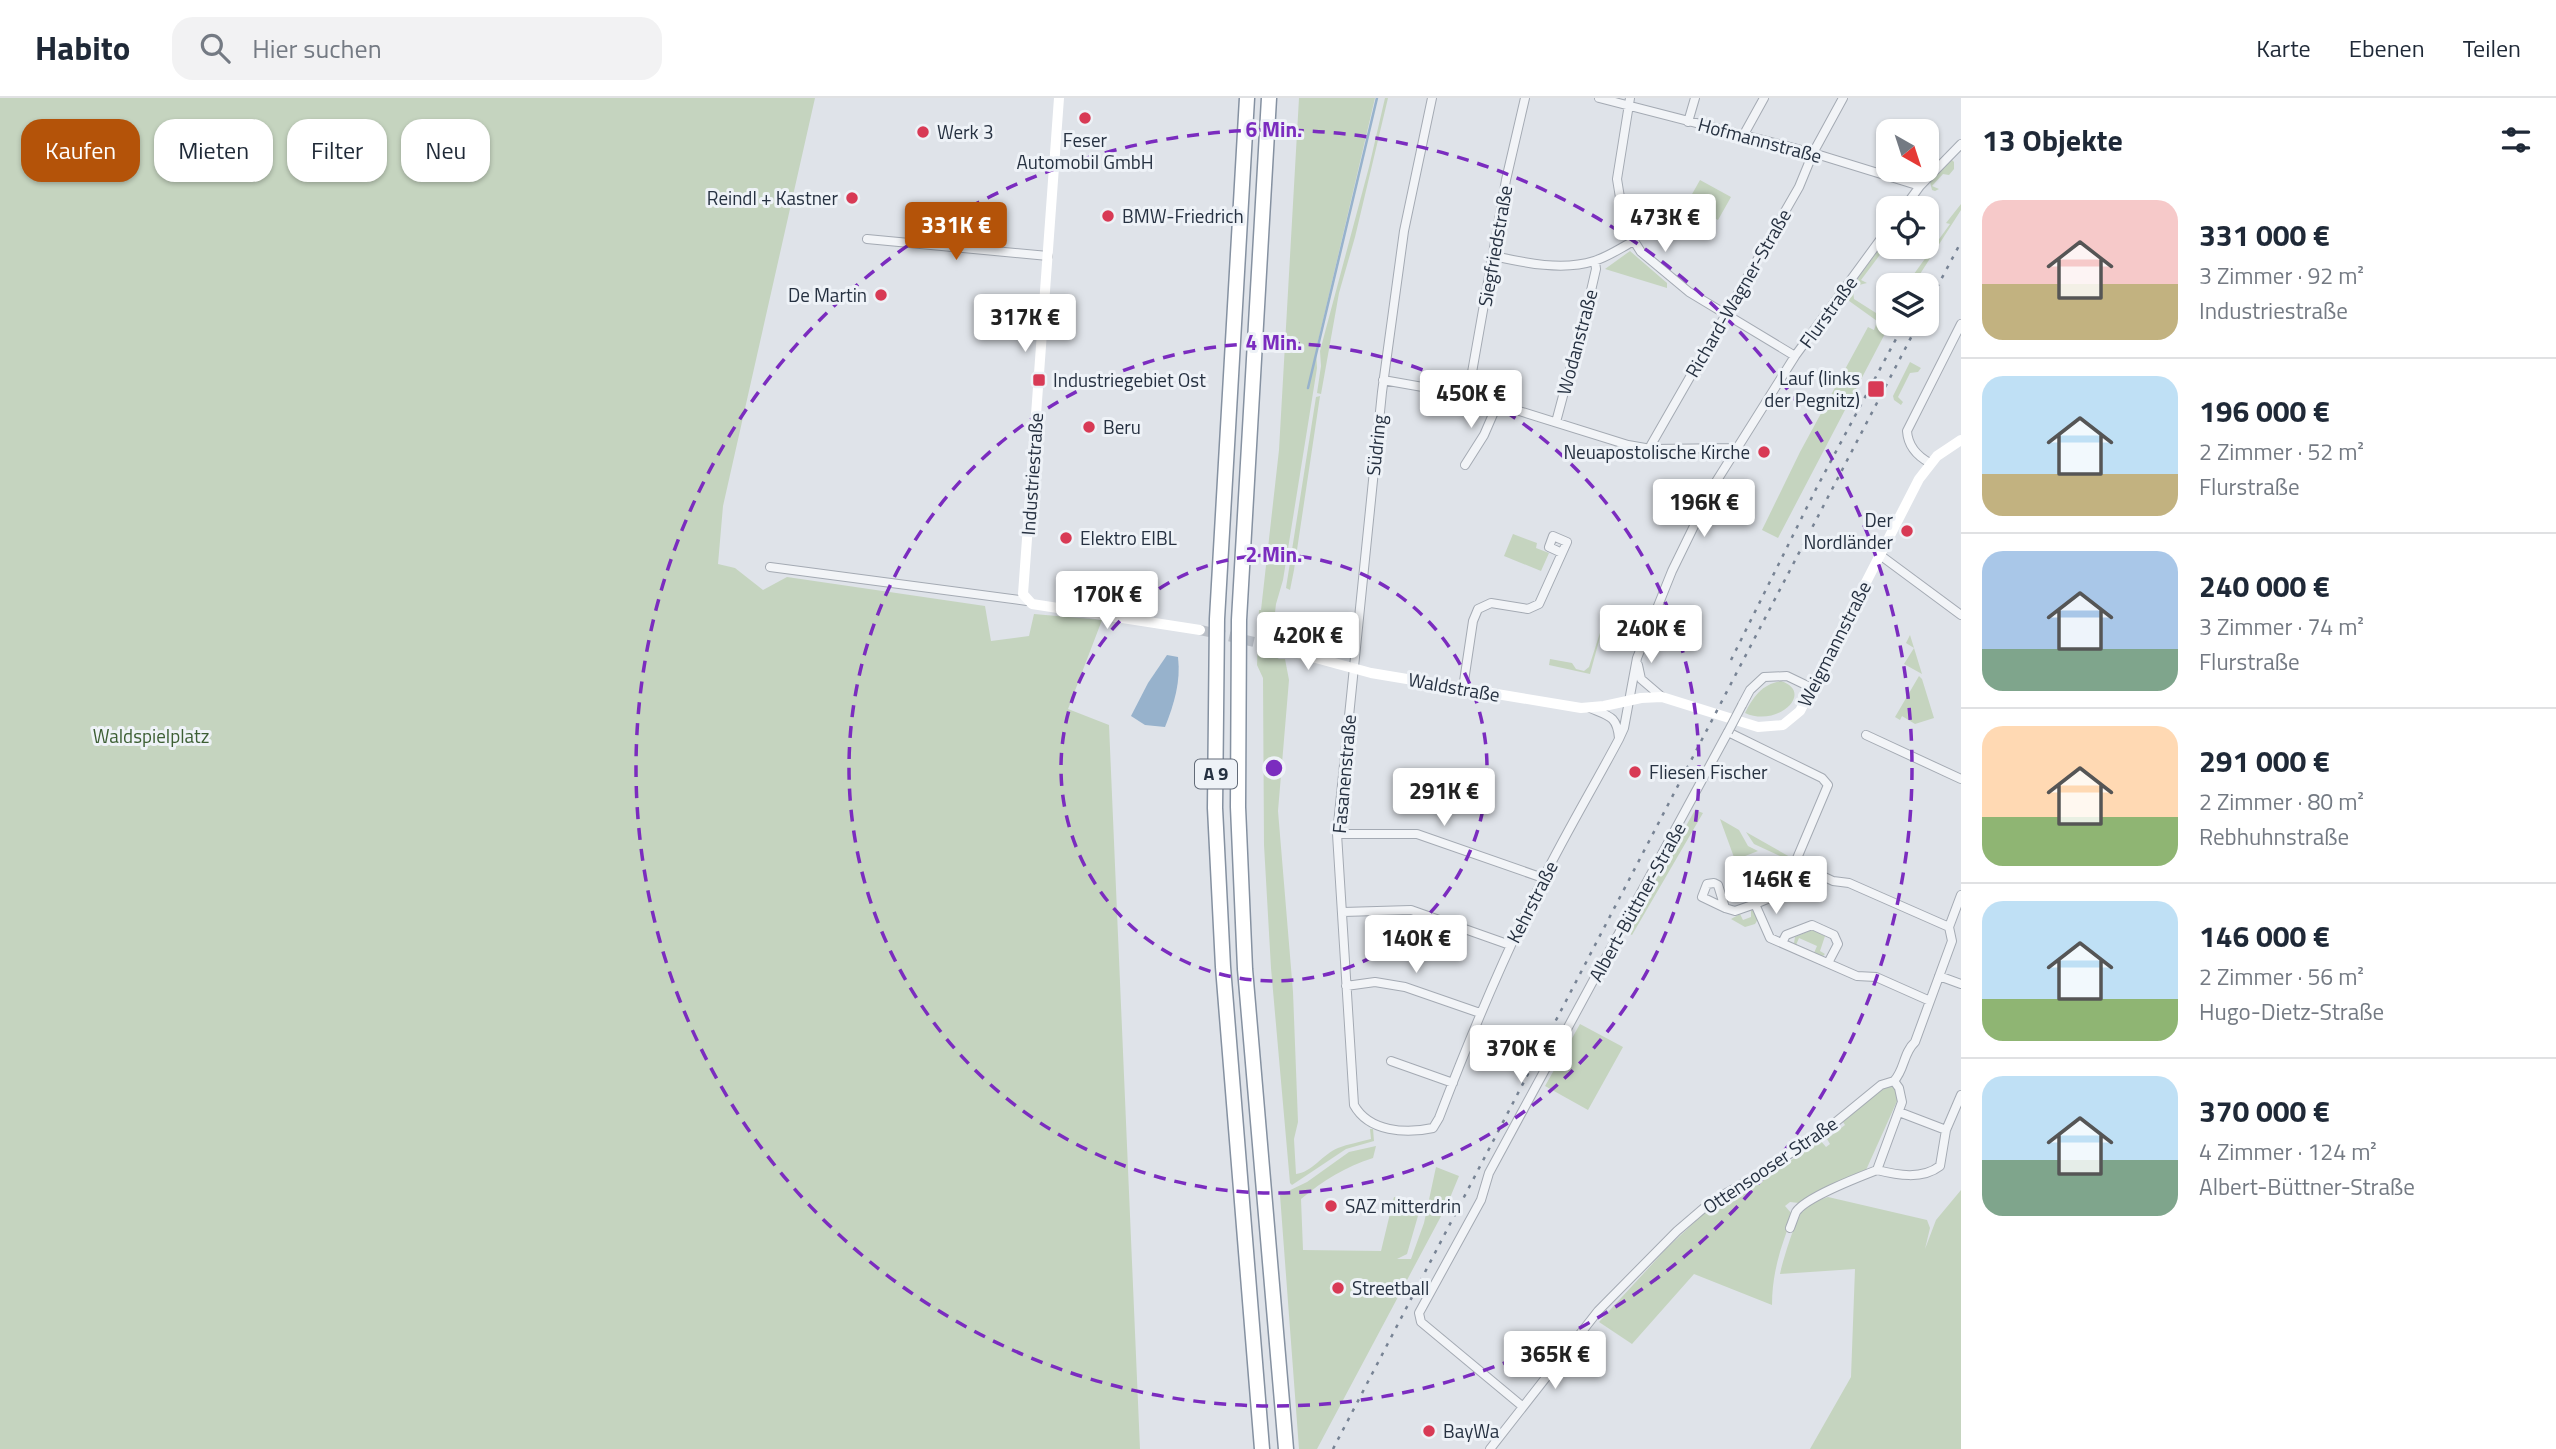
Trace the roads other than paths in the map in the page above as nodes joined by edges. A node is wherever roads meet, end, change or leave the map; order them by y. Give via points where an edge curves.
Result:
1 (1059, 98) edge
2 (1247, 98) edge
3 (1269, 98) edge
4 (1432, 98) edge
5 (1525, 98) edge
6 (1599, 98) edge
7 (1695, 98) edge
8 (1764, 98) edge
9 (1843, 98) edge
10 (1629, 102) edge
11 (1688, 122) junction
12 (1743, 136) junction
13 (1961, 144) edge
14 (1813, 153) junction
15 (1920, 186) junction
16 (1913, 196) edge
17 (867, 239) dead end
18 (1634, 241) junction
19 (1876, 245) edge
20 (1048, 256) junction
21 (1494, 256) junction
22 (1595, 261) junction
23 (1725, 314) junction
24 (1961, 324) edge
25 (1795, 356) junction
26 (1383, 380) junction
27 (1468, 395) junction
28 (1497, 405) junction
29 (1556, 422) junction
30 (1961, 440) edge
31 (1737, 448) junction
32 (1651, 449) junction
33 (1930, 463) junction
34 (1465, 465) dead end
35 (1562, 553) dead end
36 (1880, 555) junction
37 (770, 567) dead end
38 (1027, 601) junction
39 (1961, 615) edge
40 (1200, 630) tunnel mouth
41 (1268, 645) tunnel mouth
42 (1637, 658) junction
43 (1355, 670) junction
44 (1463, 688) junction
45 (1812, 688) junction
46 (1662, 697) junction
47 (1641, 698) joint
48 (1628, 702) junction
49 (1590, 708) junction
50 (1728, 733) junction
51 (1866, 735) dead end
52 (1619, 739) junction
53 (1961, 779) edge
54 (1337, 834) junction
55 (1795, 863) junction
56 (1543, 878) junction
57 (1961, 895) edge
58 (1755, 904) junction
59 (1725, 908) dead end
60 (1343, 912) junction
61 (1949, 927) junction
62 (1782, 943) junction
63 (1510, 945) junction
64 (1828, 963) junction
65 (1939, 976) junction
66 (1961, 984) edge
67 (1346, 986) junction
68 (1930, 1001) junction
69 (1480, 1013) junction
70 (1391, 1061) dead end
71 (1894, 1082) junction
72 (1452, 1083) junction
73 (1961, 1095) edge
74 (1899, 1112) junction
75 (1946, 1130) junction
76 (1412, 1132) joint
77 (1877, 1170) junction
78 (1790, 1228) dead end
79 (1522, 1406) junction
80 (1262, 1449) edge
81 (1286, 1449) edge
82 (1490, 1449) edge

1 - 20 street, Industriestraße
2 - 80 highway, A 9 via 1217,619 1215,808 1223,967
3 - 81 highway, A 9 via 1239,620 1238,807 1245,969
4 - 26 street, Südring via 1404,231
5 - 21 street, Siegfriedstraße
6 - 10 street, Hofmannstraße
7 - 11 street
8 - 12 street
9 - 14 street, Richard-Wagner-Straße
10 - 11 street, Hofmannstraße
10 - 18 street via 1618,179 1623,216
11 - 12 street, Hofmannstraße
12 - 14 street, Hofmannstraße
13 - 15 street
14 - 15 street, Hofmannstraße
14 - 23 street, Richard-Wagner-Straße
15 - 16 street
17 - 20 street
18 - 22 street
18 - 23 street via 1668,276
19 - 25 street, Flurstraße
20 - 38 street, Industriestraße via 1023,588
21 - 22 street via 1558,265
21 - 27 street, Siegfriedstraße
22 - 29 street, Wodanstraße
23 - 25 street
23 - 32 street, Richard-Wagner-Straße
24 - 33 street via 1907,432 1908,441
25 - 31 street, Flurstraße
26 - 27 street
26 - 43 street, Südring
27 - 28 street
28 - 29 street
28 - 34 street
29 - 32 street
30 - 33 street, Weigmannstraße
31 - 32 street
31 - 42 street, Flurstraße via 1672,570
33 - 36 street, Weigmannstraße
35 - 44 street via 1539,604 1528,609 1491,603 1478,609
36 - 39 street
36 - 45 street, Weigmannstraße
37 - 38 street
38 - 40 street
41 - 43 street, Waldstraße
42 - 46 street via 1641,679
42 - 48 street, Flurstraße
43 - 44 street, Waldstraße
43 - 54 street, Fasanenstraße
44 - 49 street, Waldstraße
45 - 46 street, Weigmannstraße via 1800,711 1783,725 1758,727
45 - 50 street, Albert-Büttner-Straße, bridge via 1787,676 1764,677 1750,690
46 - 47 street, Weigmannstraße
47 - 48 street, Waldstraße
48 - 49 street, Waldstraße
48 - 52 street, Kehrstraße
49 - 52 street via 1613,718
50 - 55 street via 1828,785
50 - 79 street, Albert-Büttner-Straße via 1489,1173 1481,1200 1419,1314 1421,1322
51 - 53 street
52 - 56 street, Kehrstraße
54 - 56 street via 1417,834
54 - 60 street, Fasanenstraße
55 - 58 street via 1777,895
55 - 61 street
56 - 63 street, Kehrstraße
57 - 61 street
58 - 59 street via 1735,911
58 - 62 street via 1770,938
60 - 63 street via 1411,910
60 - 67 street, Fasanenstraße
61 - 65 street via 1952,941
62 - 64 street
62 - 64 street via 1787,935 1812,925 1834,935 1838,944
63 - 69 street, Kehrstraße
64 - 68 street via 1857,976 1876,977
65 - 66 street
65 - 68 street
67 - 69 street via 1375,982 1405,987
67 - 76 street, Fasanenstraße via 1354,1105 1368,1122
68 - 71 street
69 - 72 street, Kehrstraße
70 - 72 street
71 - 74 street via 1902,1102
71 - 79 street, Ottensooser Straße via 1881,1084 1762,1173 1712,1201 1598,1311
72 - 76 street, Kehrstraße via 1433,1128
73 - 75 street
74 - 75 street
74 - 77 street
75 - 77 street via 1940,1166 1933,1171 1898,1175
77 - 78 street via 1809,1200 1797,1210
79 - 82 street, Ottensooser Straße

